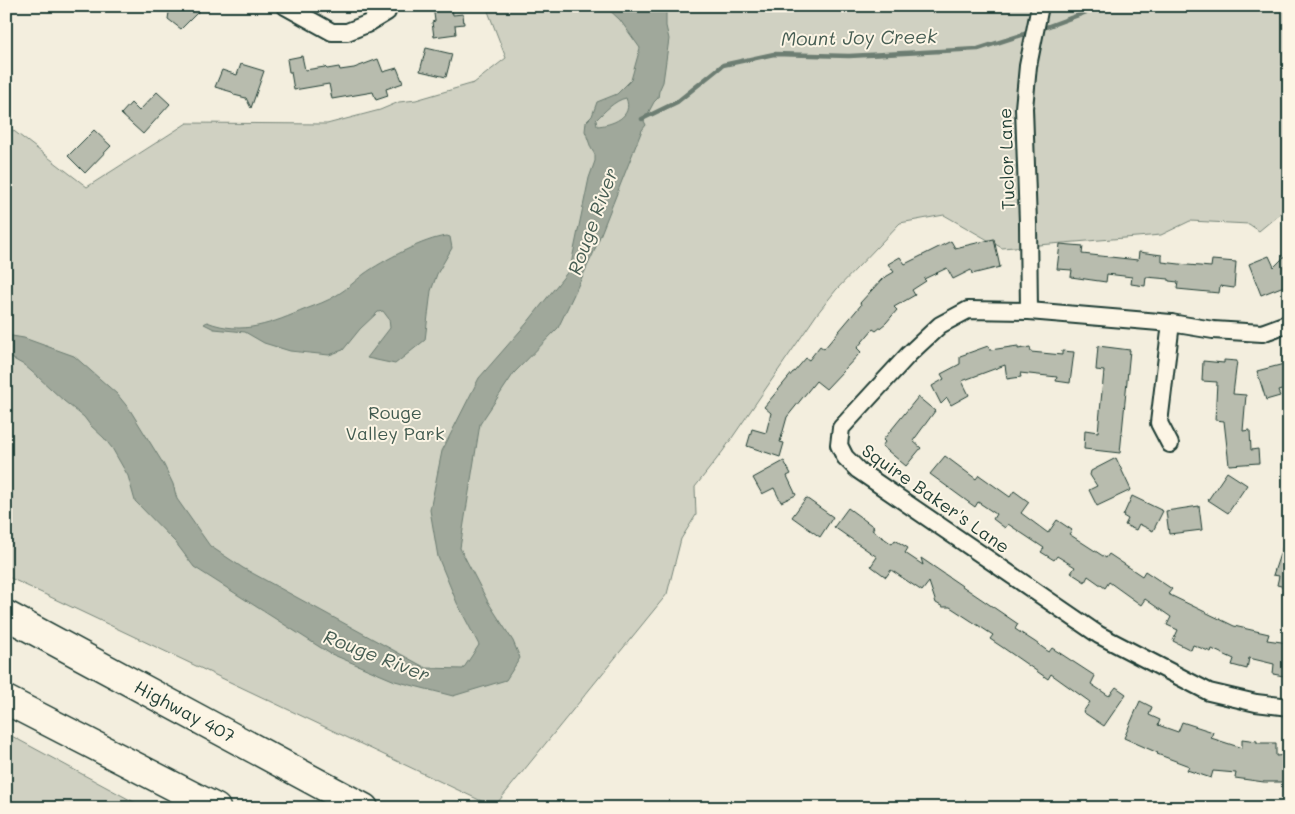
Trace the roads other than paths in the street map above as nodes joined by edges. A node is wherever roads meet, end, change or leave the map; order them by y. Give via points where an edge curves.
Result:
1 (285, 6) edge
2 (1040, 8) edge
3 (387, 12) dead end
4 (1029, 311) junction
5 (1171, 323) junction
6 (1289, 323) edge
7 (1170, 444) dead end
8 (6, 615) edge
9 (6, 700) edge
10 (1289, 706) edge
11 (216, 808) edge
12 (364, 808) edge

1 - 3 street via 332,32 347,32
2 - 4 street, Tuclor Lane via 1028,66 1024,108
4 - 5 street, Squire Baker's Lane
4 - 10 street, Squire Baker's Lane via 968,310 940,325 842,428 839,445 845,456 858,470 1099,635 1209,692 1256,703
5 - 6 street, Squire Baker's Lane via 1262,333
5 - 7 street via 1159,423
8 - 12 highway, Highway 407
9 - 11 highway

